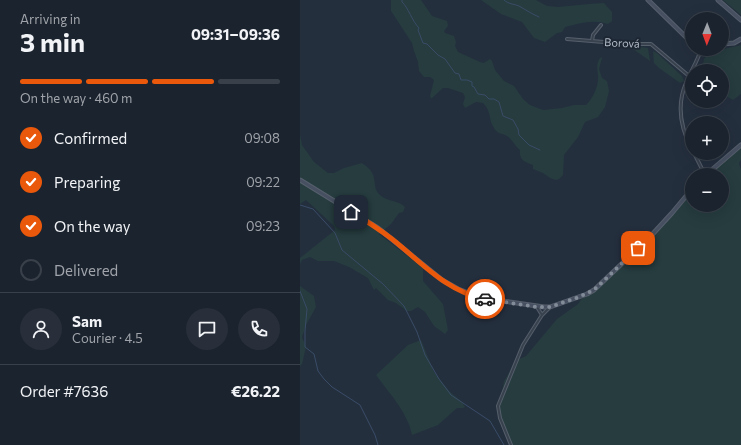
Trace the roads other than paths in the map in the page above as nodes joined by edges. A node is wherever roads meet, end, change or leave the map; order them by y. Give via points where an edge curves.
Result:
1 (648, 0) edge
2 (718, 0) edge
3 (741, 20) edge
4 (601, 25) dead end
5 (685, 36) edge
6 (741, 39) edge
7 (567, 40) dead end
8 (592, 41) junction
9 (729, 43) edge
10 (685, 73) edge
11 (685, 86) edge
12 (685, 134) edge
13 (741, 145) edge
14 (714, 168) edge
15 (300, 180) edge
16 (685, 197) edge
17 (537, 307) junction
18 (550, 307) junction
19 (542, 315) junction
20 (511, 445) edge

1 - 5 street
2 - 3 street
4 - 8 street, Borová via 593,35
6 - 9 street
7 - 8 street, Borová
8 - 10 street, Borová via 651,44
11 - 12 street via 680,108
13 - 14 street
15 - 17 street via 378,228 458,290 482,298
16 - 18 street via 649,238 600,284 587,294
17 - 18 street
17 - 19 street
18 - 19 street
19 - 20 street via 523,345 498,406

